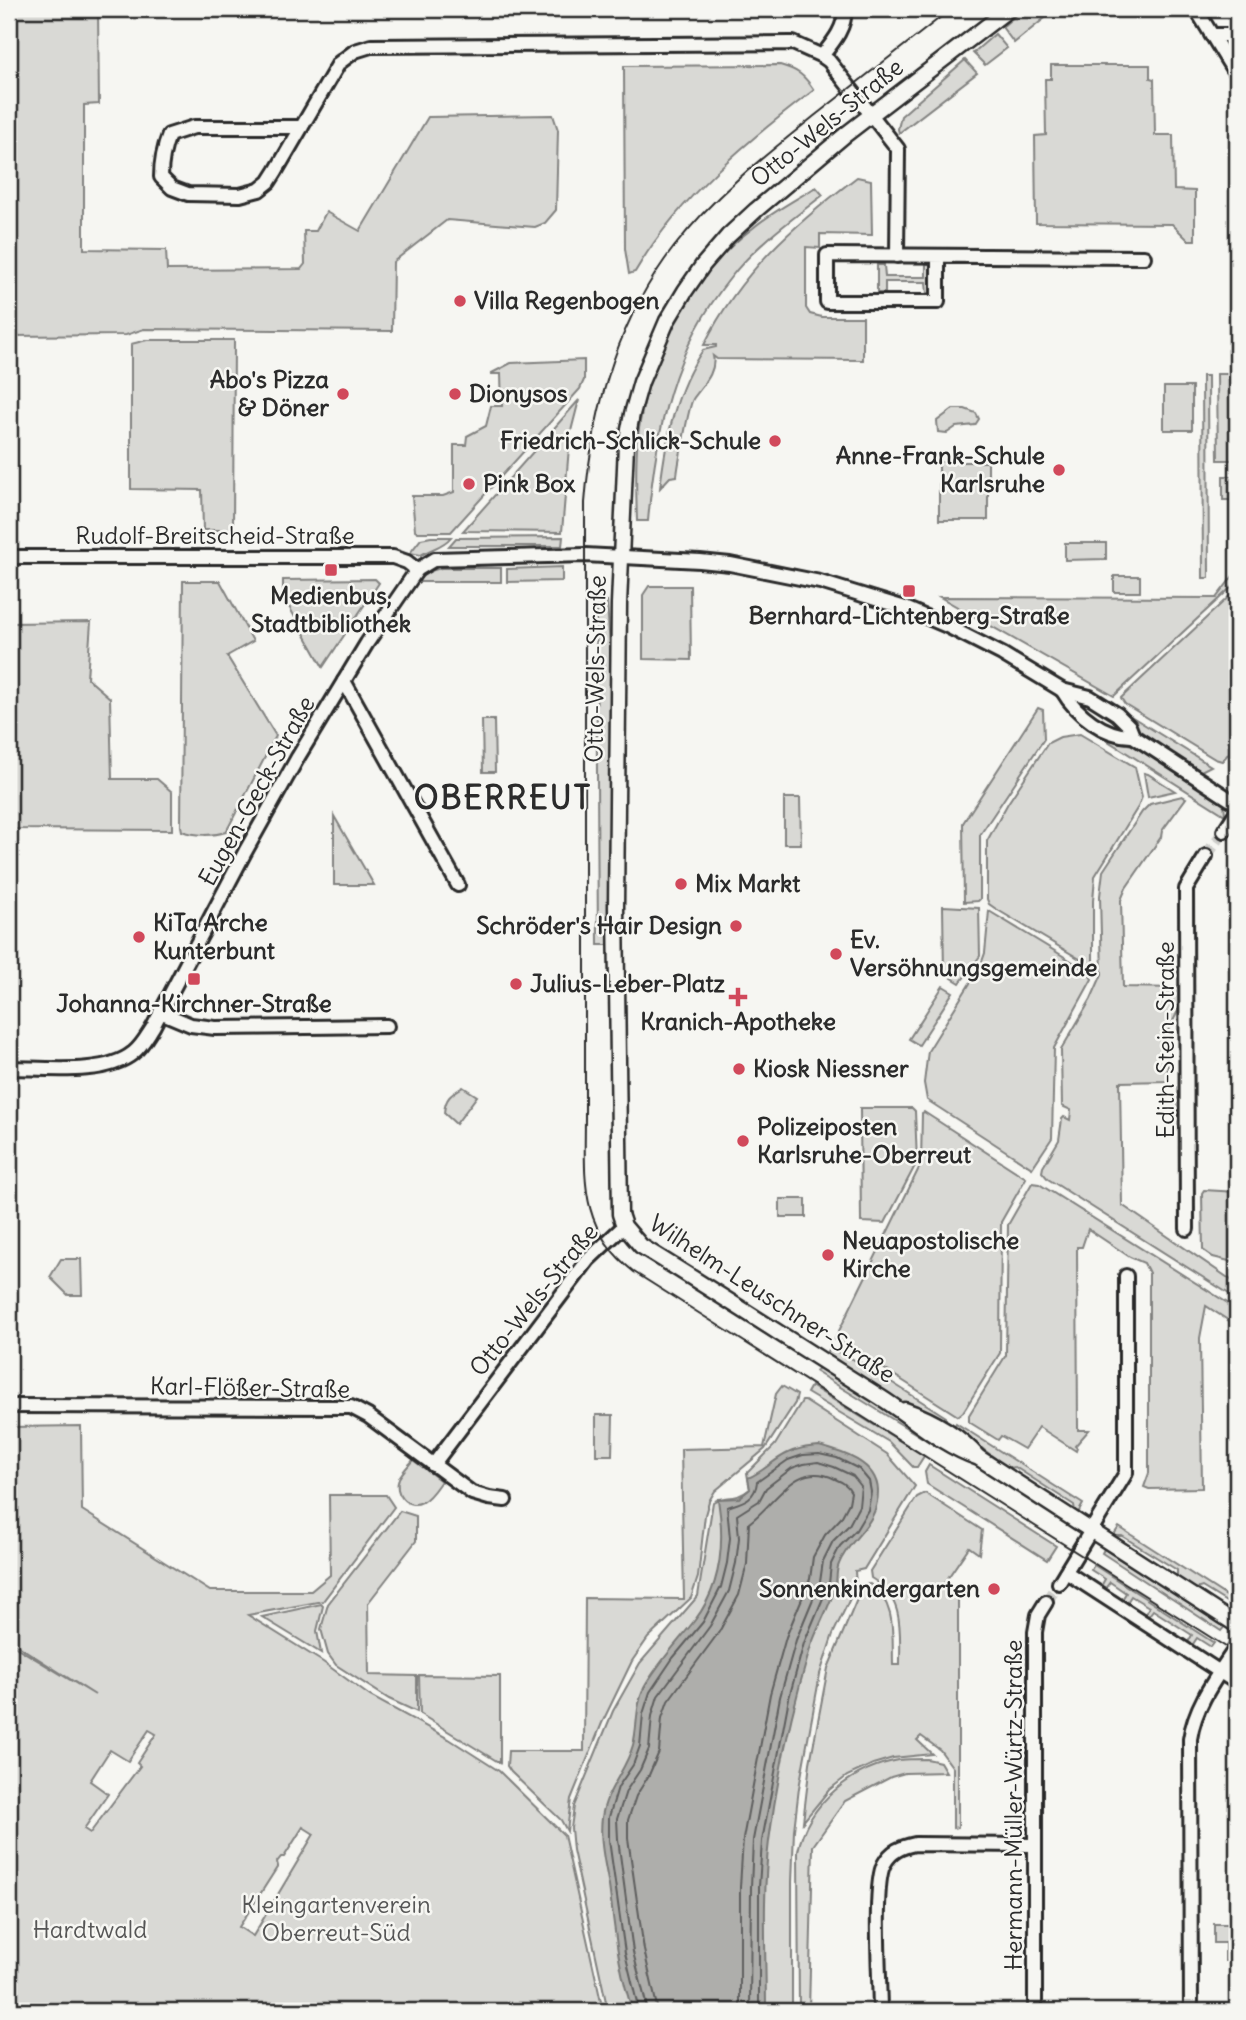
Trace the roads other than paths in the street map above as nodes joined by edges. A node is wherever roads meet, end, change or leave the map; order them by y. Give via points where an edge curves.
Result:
1 (845, 9) edge
2 (1009, 9) edge
3 (1196, 9) edge
4 (1211, 35) junction
5 (1237, 35) edge
6 (822, 56) junction
7 (1237, 72) edge
8 (872, 115) junction
9 (302, 127) junction
10 (897, 256) junction
11 (938, 256) junction
12 (1144, 257) dead end
13 (9, 557) edge
14 (621, 557) junction
15 (417, 570) junction
16 (344, 681) junction
17 (1062, 690) junction
18 (1133, 736) junction
19 (1237, 804) edge
20 (1237, 811) edge
21 (1224, 831) tunnel mouth
22 (1206, 856) tunnel mouth
23 (458, 885) dead end
24 (160, 1012) junction
25 (387, 1026) dead end
26 (9, 1068) edge
27 (624, 1226) junction
28 (1187, 1229) dead end
29 (1126, 1276) dead end
30 (9, 1406) edge
31 (433, 1465) junction
32 (505, 1500) dead end
33 (1091, 1532) junction
34 (1046, 1602) tunnel mouth
35 (1237, 1625) edge
36 (1237, 1646) edge
37 (1220, 1672) junction
38 (1237, 1683) edge
39 (1035, 1845) junction
40 (880, 2011) edge
41 (1035, 2011) edge
42 (1191, 2011) edge

1 - 6 street via 842,28
2 - 8 street, Otto-Wels-Straße
3 - 4 street
4 - 5 street
4 - 7 street
6 - 8 street
6 - 9 street via 802,45 777,42 372,46 339,63
8 - 10 street via 898,149
8 - 14 street, Otto-Wels-Straße via 728,236 667,321 632,414 624,472
9 - 9 street via 181,129 169,135 161,156 161,177 179,192 250,194 268,182
10 - 11 street
10 - 11 street via 827,256 827,302 939,302
11 - 12 street
13 - 15 street, Rudolf-Breitscheid-Straße via 393,557
14 - 15 street, Eugen-Geck-Straße via 435,559
14 - 17 street via 730,564 863,594 947,626
14 - 27 street, Otto-Wels-Straße via 616,1015 618,1202
15 - 16 street, Eugen-Geck-Straße
16 - 23 street
16 - 24 street, Eugen-Geck-Straße via 263,819
17 - 18 street via 1078,711 1097,724
17 - 18 street via 1090,697 1117,714
18 - 19 street
20 - 21 street
22 - 28 street, Edith-Stein-Straße via 1186,889
24 - 25 street via 191,1026 215,1028
24 - 26 street, Eugen-Geck-Straße via 132,1055 112,1065
27 - 31 street, Otto-Wels-Straße via 588,1260
27 - 33 street, Wilhelm-Leuschner-Straße via 641,1246
29 - 33 street via 1127,1468
30 - 31 street, Karl-Flößer-Straße via 345,1406 368,1416
31 - 32 street, Karl-Flößer-Straße via 472,1493
33 - 35 street, Wilhelm-Leuschner-Straße
33 - 37 street via 1062,1577
34 - 39 street, Hermann-Müller-Würtz-Straße via 1035,1632
36 - 37 street
37 - 38 street
37 - 42 street via 1193,1720 1190,1739
39 - 40 street via 915,1844 889,1856 879,1879
39 - 41 street, Hermann-Müller-Würtz-Straße

